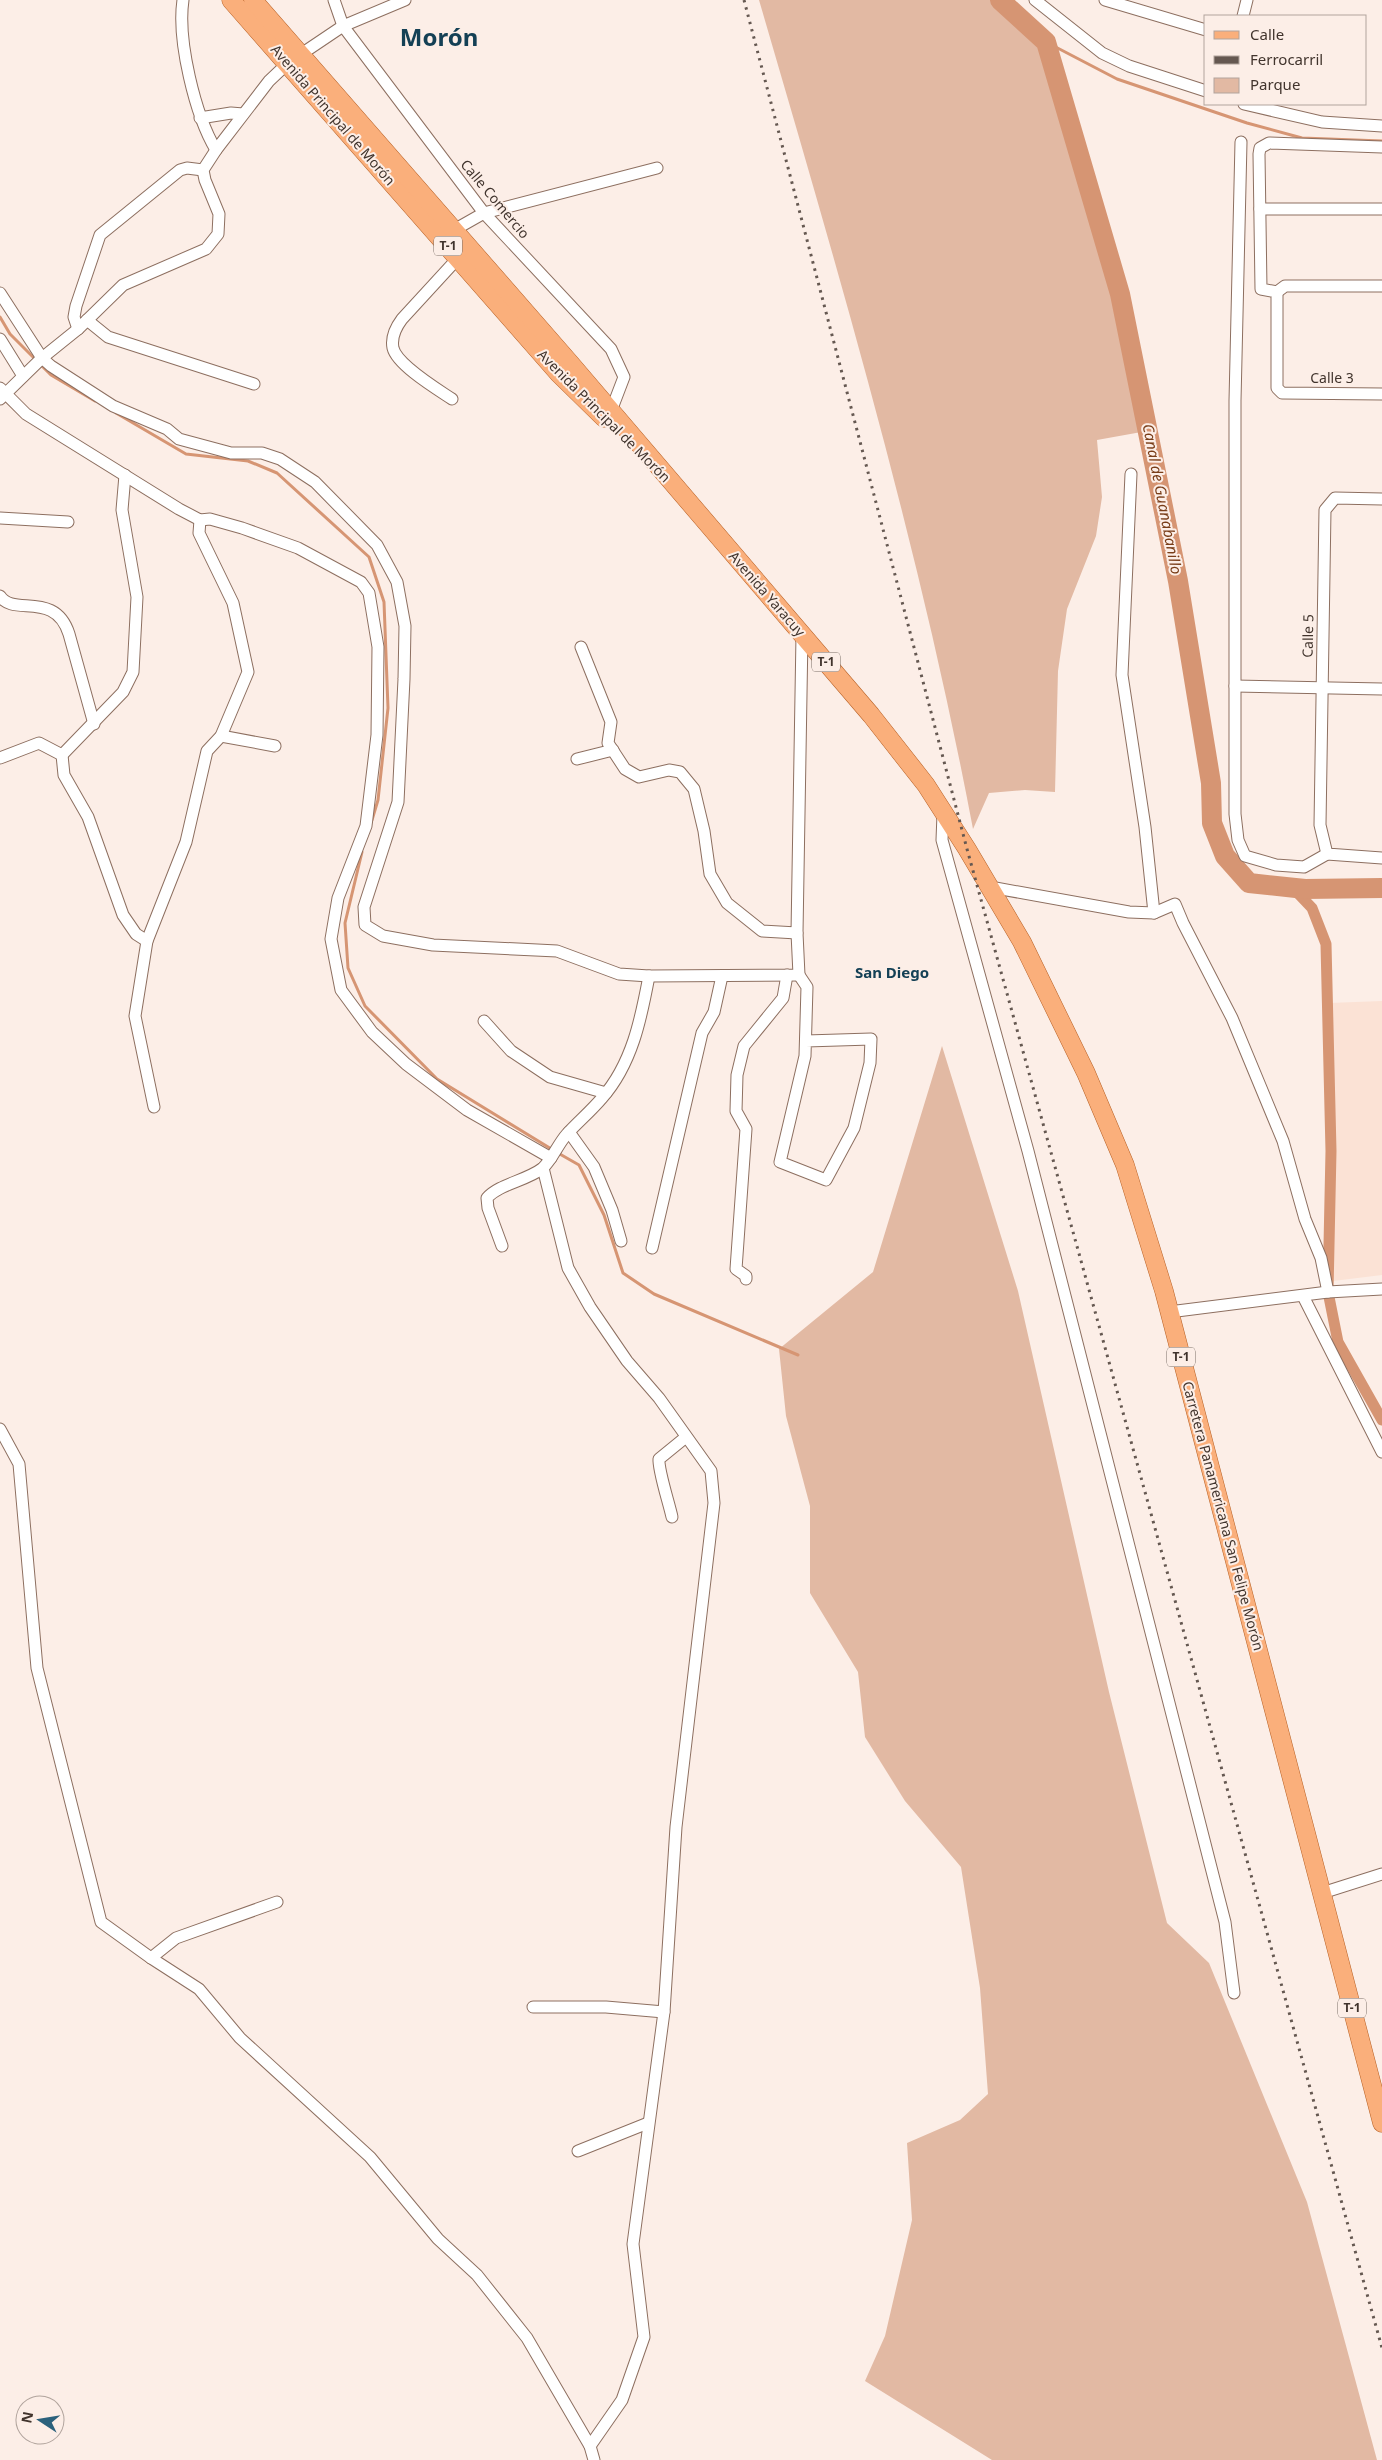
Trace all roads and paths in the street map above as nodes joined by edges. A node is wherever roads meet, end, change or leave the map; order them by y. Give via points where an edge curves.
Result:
1 (183, 0) edge
2 (231, 0) edge
3 (254, 0) edge
4 (334, 0) edge
5 (405, 0) edge
6 (1036, 0) edge
7 (1105, 0) edge
8 (1247, 0) edge
9 (1243, 15) edge
10 (343, 26) junction
11 (1204, 29) edge
12 (294, 58) junction
13 (1204, 90) edge
14 (1248, 105) edge
15 (243, 114) junction
16 (200, 118) junction
17 (1382, 126) edge
18 (1241, 142) dead end
19 (1382, 147) edge
20 (216, 150) junction
21 (656, 168) dead end
22 (203, 170) junction
23 (1260, 209) junction
24 (1382, 209) edge
25 (484, 213) junction
26 (454, 230) junction
27 (458, 258) junction
28 (1382, 286) edge
29 (1277, 292) junction
30 (0, 294) edge
31 (87, 320) junction
32 (78, 329) junction
33 (0, 339) edge
34 (40, 360) junction
35 (23, 376) junction
36 (254, 384) dead end
37 (2, 393) edge
38 (1382, 394) edge
39 (452, 399) dead end
40 (611, 411) junction
41 (1131, 474) dead end
42 (125, 475) junction
43 (673, 485) junction
44 (1382, 499) edge
45 (0, 518) edge
46 (200, 520) junction
47 (68, 522) dead end
48 (0, 596) edge
49 (802, 635) junction
50 (581, 647) dead end
51 (1235, 686) junction
52 (1322, 688) junction
53 (1382, 689) edge
54 (94, 724) junction
55 (221, 736) junction
56 (275, 746) dead end
57 (612, 750) junction
58 (62, 755) junction
59 (0, 758) edge
60 (577, 759) dead end
61 (943, 811) junction
62 (967, 849) joint
63 (1326, 854) junction
64 (1382, 858) edge
65 (990, 887) junction
66 (1154, 913) junction
67 (797, 933) junction
68 (147, 942) junction
69 (799, 975) junction
70 (649, 976) junction
71 (722, 976) junction
72 (787, 976) junction
73 (484, 1021) dead end
74 (806, 1041) junction
75 (606, 1092) junction
76 (154, 1107) dead end
77 (566, 1135) junction
78 (552, 1156) junction
79 (542, 1168) junction
80 (621, 1241) dead end
81 (502, 1246) dead end
82 (652, 1248) dead end
83 (746, 1280) dead end
84 (1382, 1289) edge
85 (1328, 1292) junction
86 (1303, 1296) junction
87 (1169, 1312) junction
88 (0, 1429) edge
89 (686, 1437) junction
90 (1382, 1452) edge
91 (672, 1517) dead end
92 (1382, 1874) edge
93 (1322, 1893) junction
94 (277, 1902) dead end
95 (151, 1958) junction
96 (1234, 1993) dead end
97 (533, 2008) dead end
98 (664, 2012) junction
99 (648, 2123) junction
100 (1382, 2123) edge
101 (578, 2151) dead end
102 (590, 2446) junction
103 (594, 2460) edge

1 - 16 street via 190,83
2 - 12 main road, Avenida Principal de Morón / T-1
3 - 12 main road, Avenida Principal de Morón / T-1
4 - 10 street, Calle Comercio
5 - 10 street
6 - 13 street via 1102,53 1130,66
7 - 11 street
8 - 9 street
10 - 12 street
10 - 25 street, Calle Comercio
12 - 15 street via 269,81
12 - 26 main road, Avenida Principal de Morón / T-1
12 - 27 main road, Avenida Principal de Morón / T-1
14 - 17 street via 1322,122
15 - 16 street
15 - 20 street
16 - 20 street
18 - 51 street via 1234,401
19 - 23 street via 1264,145 1258,154
20 - 22 street
21 - 25 street
22 - 31 street via 219,214 218,234 206,250 123,285
22 - 32 street via 180,170 100,235 76,306 74,317
23 - 24 street
23 - 29 street via 1260,289
25 - 26 street
25 - 40 street, Calle Comercio via 611,349 624,377
26 - 40 main road, Avenida Principal de Morón / T-1
27 - 39 street via 402,319 392,343 398,357
27 - 43 main road, Avenida Principal de Morón / T-1 via 559,374
28 - 29 street via 1285,286
29 - 38 street, Calle 3 via 1278,388 1282,393
30 - 34 street
31 - 32 street
31 - 36 street via 108,337
32 - 34 street
33 - 35 street
34 - 35 street
34 - 70 street via 113,406 167,429 179,439 231,453 262,453 280,459 315,482 377,545 397,582 405,626 404,678 398,802 364,907 365,925 383,936 433,945 557,951 619,974
35 - 37 street
37 - 42 street via 26,414
40 - 43 main road, Avenida Principal de Morón / T-1
41 - 66 street via 1122,675 1145,827
42 - 46 street
42 - 54 street via 123,518 137,597 133,672 123,692
43 - 49 main road, Avenida Yaracuy / T-1
44 - 52 street, Calle 5 via 1335,498 1324,510
45 - 47 street
46 - 55 street via 199,533 233,602 248,672
46 - 78 street via 210,519 298,548 361,582 370,593 378,647 377,735 366,826 338,898 331,939 341,990 372,1032 406,1064 466,1110
48 - 54 street via 7,603 45,608 63,620 70,634
49 - 61 main road, Avenida Yaracuy / T-1 via 871,715
49 - 67 street
50 - 57 street via 611,722 608,743
51 - 52 street
51 - 63 street via 1235,814 1238,840 1245,856 1276,866 1304,867
52 - 53 street
52 - 63 street, Calle 5 via 1320,825
54 - 58 street
55 - 56 street
55 - 68 street via 207,750 186,842
57 - 60 street
57 - 67 street via 625,769 639,777 669,770 680,772 694,789 710,874 727,903 762,931
58 - 59 street via 38,743
58 - 68 street via 64,775 88,817 123,915 136,934
61 - 62 main road, Avenida Yaracuy / T-1
61 - 96 street via 942,840 1028,1151 1224,1922
62 - 65 main road, Carretera Panamericana San Felipe Morón / T-1
63 - 64 street
65 - 66 street via 1129,912
65 - 87 main road, Carretera Panamericana San Felipe Morón / T-1 via 1022,942 1086,1073 1125,1165
66 - 85 street via 1175,904 1182,924 1232,1018 1283,1142 1305,1219 1321,1258
67 - 69 street
68 - 76 street via 135,1016
69 - 72 street
69 - 74 street via 808,987
70 - 71 street
70 - 75 street via 642,1017 625,1063
71 - 72 street
71 - 82 street via 714,1012 702,1033
72 - 83 street via 783,998 744,1046 737,1075 736,1111 746,1129 736,1269 746,1276
73 - 75 street via 512,1051 550,1077
74 - 74 street via 780,1162 826,1180 854,1128 870,1062 871,1039
75 - 77 street
77 - 78 street
77 - 80 street via 594,1167
78 - 79 street
79 - 81 street via 520,1182 493,1191 487,1198
79 - 89 street via 568,1268 622,1353
84 - 85 street
85 - 86 street
86 - 87 street
86 - 90 street
87 - 93 main road, Carretera Panamericana San Felipe Morón / T-1
88 - 95 street via 19,1464 37,1668 89,1880 101,1922
89 - 91 street via 659,1459 658,1466
89 - 98 street via 711,1471 714,1504 676,1827
92 - 93 street
93 - 100 main road, Carretera Panamericana San Felipe Morón / T-1
94 - 95 street via 176,1938
95 - 102 street via 199,1989 240,2038 370,2157 438,2239 477,2275 527,2338
97 - 98 street via 606,2007
98 - 99 street
99 - 101 street
99 - 102 street via 633,2244 644,2337 622,2400
102 - 103 street

